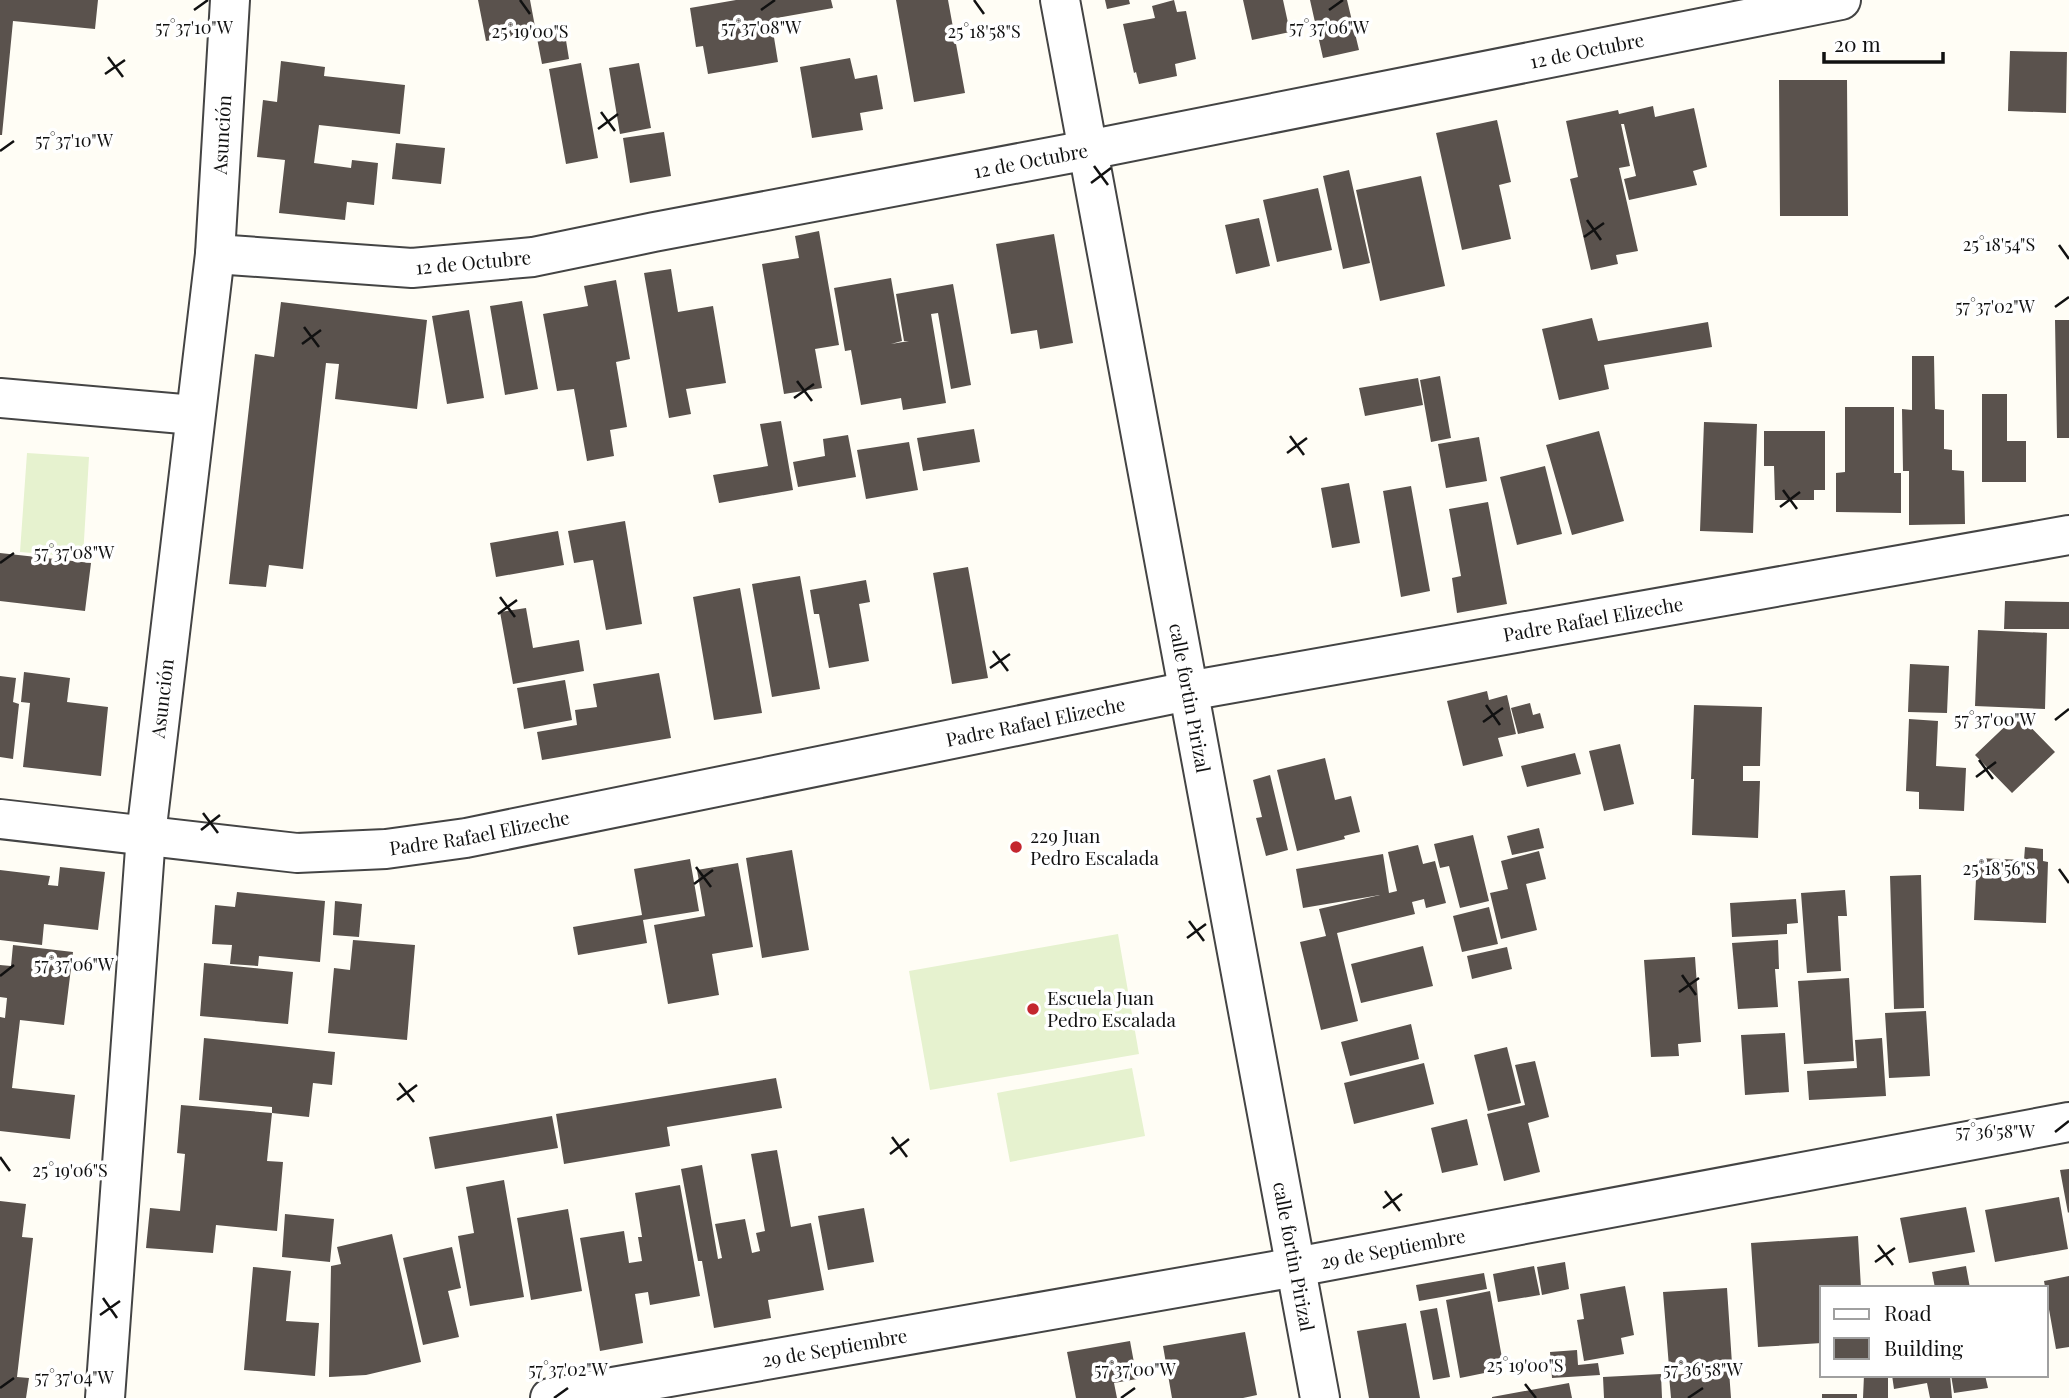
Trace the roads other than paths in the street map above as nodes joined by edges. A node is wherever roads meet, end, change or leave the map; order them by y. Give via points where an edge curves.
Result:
1 (230, 0) edge
2 (1060, 0) edge
3 (1841, 0) edge
4 (1088, 150) junction
5 (215, 254) junction
6 (0, 398) edge
7 (194, 415) junction
8 (2069, 535) edge
9 (1188, 691) junction
10 (0, 818) edge
11 (146, 835) junction
12 (2069, 1122) edge
13 (1296, 1267) junction
14 (106, 1398) edge
15 (550, 1398) edge
16 (1320, 1398) edge

1 - 5 street, Asunción
2 - 4 street, calle fortin Pirizal
3 - 4 street, 12 de Octubre
4 - 5 street, 12 de Octubre via 533,257 412,268
4 - 9 street, calle fortin Pirizal
5 - 7 street, Asunción
6 - 7 street
7 - 11 street, Asunción
8 - 9 street, Padre Rafael Elizeche
9 - 11 street, Padre Rafael Elizeche via 466,838 386,849 298,853
9 - 13 street, calle fortin Pirizal
10 - 11 street, Padre Rafael Elizeche
11 - 14 street, Asunción
12 - 13 street, 29 de Septiembre
13 - 15 street, 29 de Septiembre
13 - 16 street, calle fortin Pirizal

